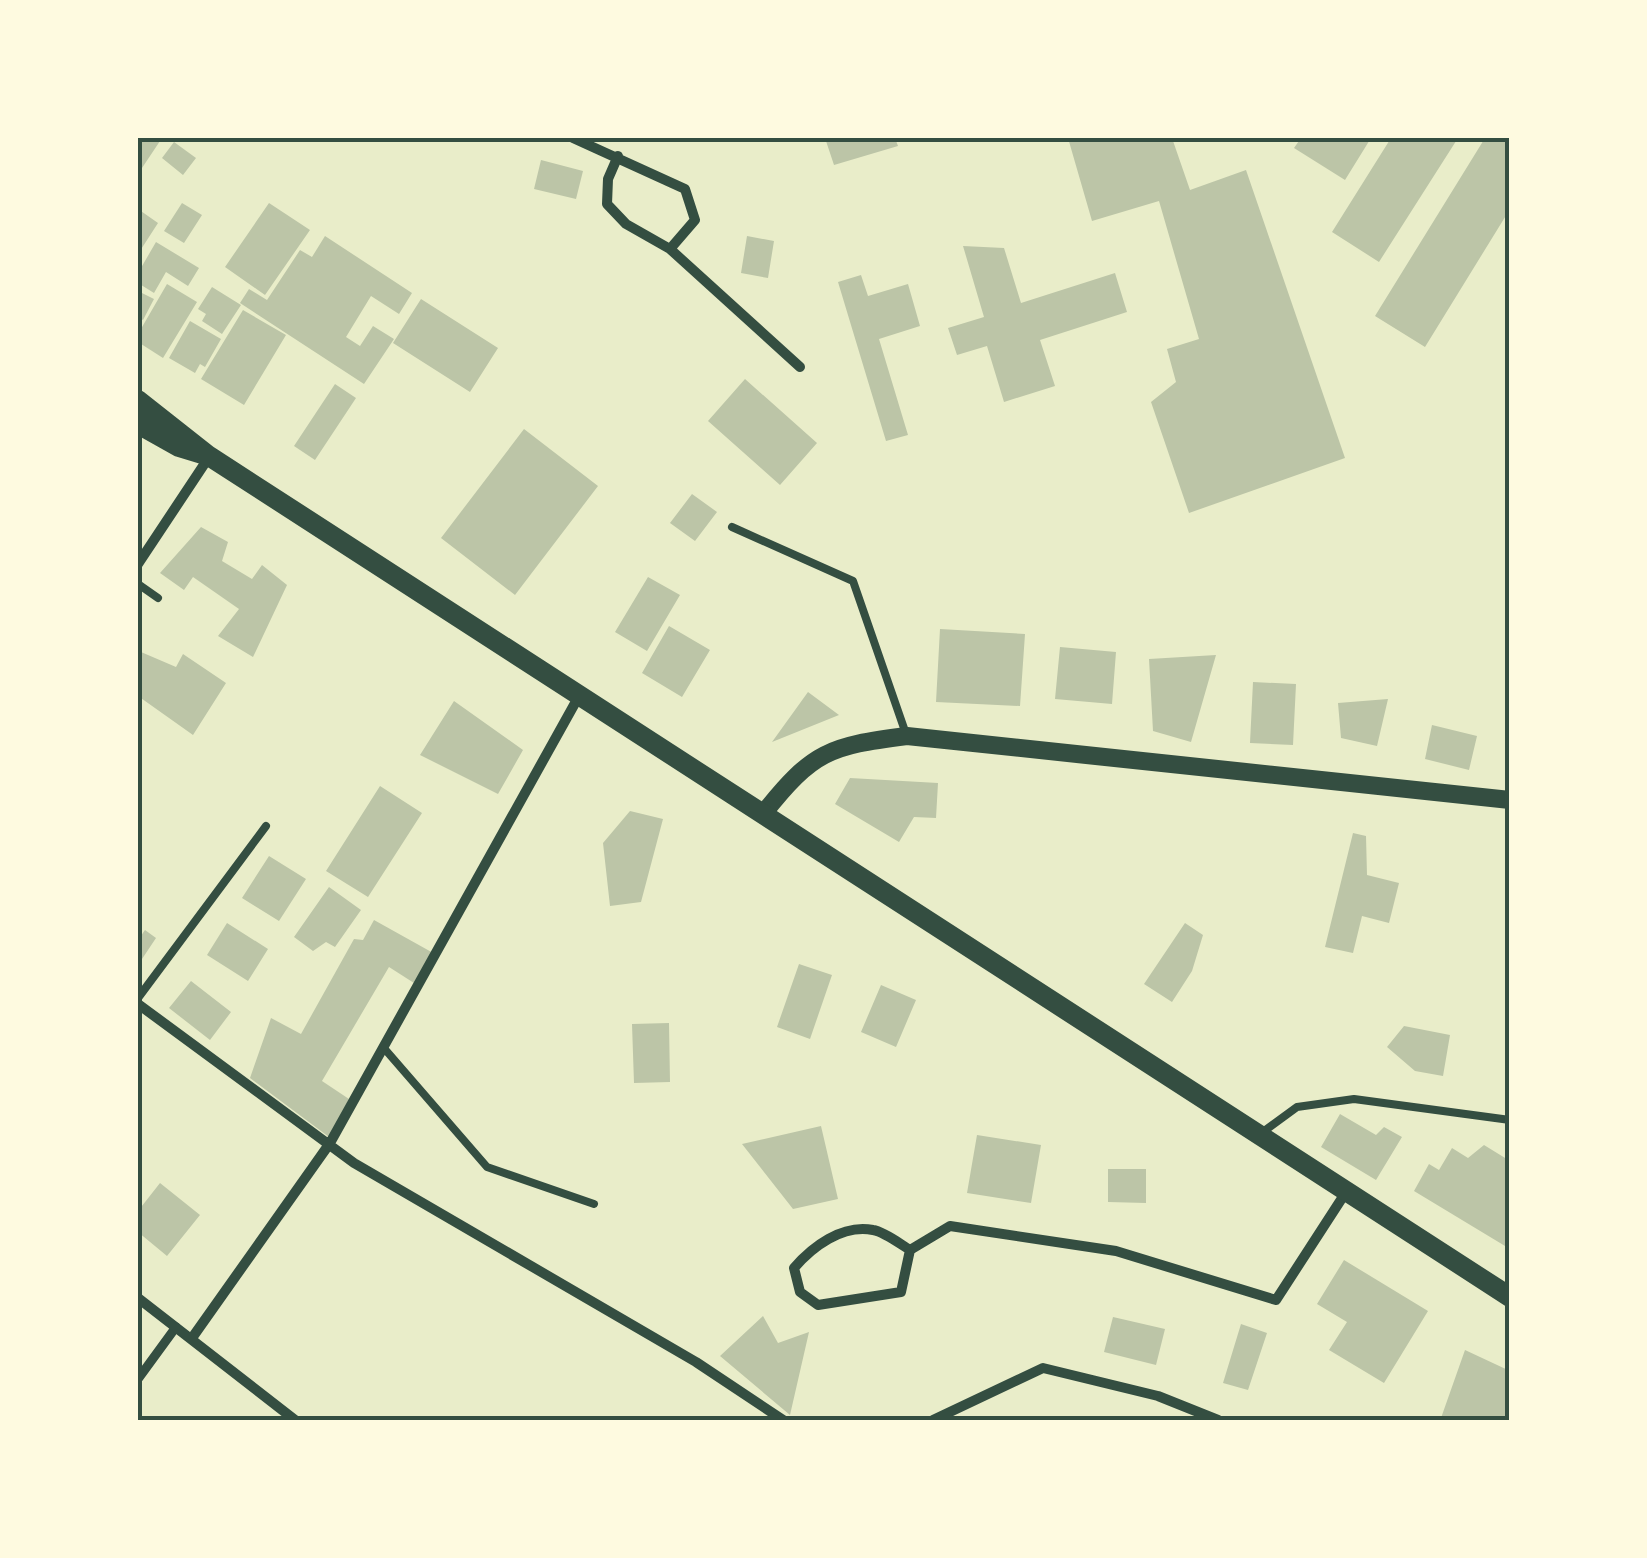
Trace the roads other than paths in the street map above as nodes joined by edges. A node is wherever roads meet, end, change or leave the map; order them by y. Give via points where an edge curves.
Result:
1 (574, 138) edge
2 (618, 156) junction
3 (670, 249) junction
4 (800, 367) dead end
5 (138, 400) edge
6 (138, 424) edge
7 (209, 456) junction
8 (732, 527) dead end
9 (138, 564) edge
10 (138, 584) edge
11 (158, 598) dead end
12 (579, 696) junction
13 (907, 736) junction
14 (1510, 800) edge
15 (762, 814) junction
16 (266, 826) dead end
17 (138, 1001) edge
18 (383, 1047) junction
19 (1510, 1120) edge
20 (1258, 1134) junction
21 (330, 1143) junction
22 (1346, 1192) junction
23 (594, 1204) dead end
24 (910, 1250) junction
25 (1510, 1297) edge
26 (138, 1298) edge
27 (176, 1327) junction
28 (192, 1338) junction
29 (138, 1379) edge
30 (295, 1420) edge
31 (782, 1420) edge
32 (933, 1420) edge
33 (1218, 1420) edge

1 - 2 street
2 - 3 street via 607,204 626,224
2 - 3 street via 684,189 695,220
3 - 4 street
5 - 7 main road
6 - 7 main road
7 - 9 street
7 - 12 main road
8 - 13 lane via 853,581
10 - 11 lane
12 - 15 main road
12 - 18 street
13 - 14 street
13 - 15 street via 841,744 794,775
15 - 20 main road
16 - 17 lane
17 - 21 street
18 - 21 street
18 - 23 lane via 486,1167
19 - 20 lane via 1354,1099 1297,1107
20 - 22 main road
21 - 28 street
21 - 31 street
22 - 24 street via 1276,1300 1116,1251 950,1226
22 - 25 main road
24 - 24 street via 901,1292 818,1305 800,1292 794,1268 814,1246 846,1232 874,1230
26 - 27 street
27 - 28 street
27 - 29 street
28 - 30 street
32 - 33 street via 1043,1368 1158,1396

